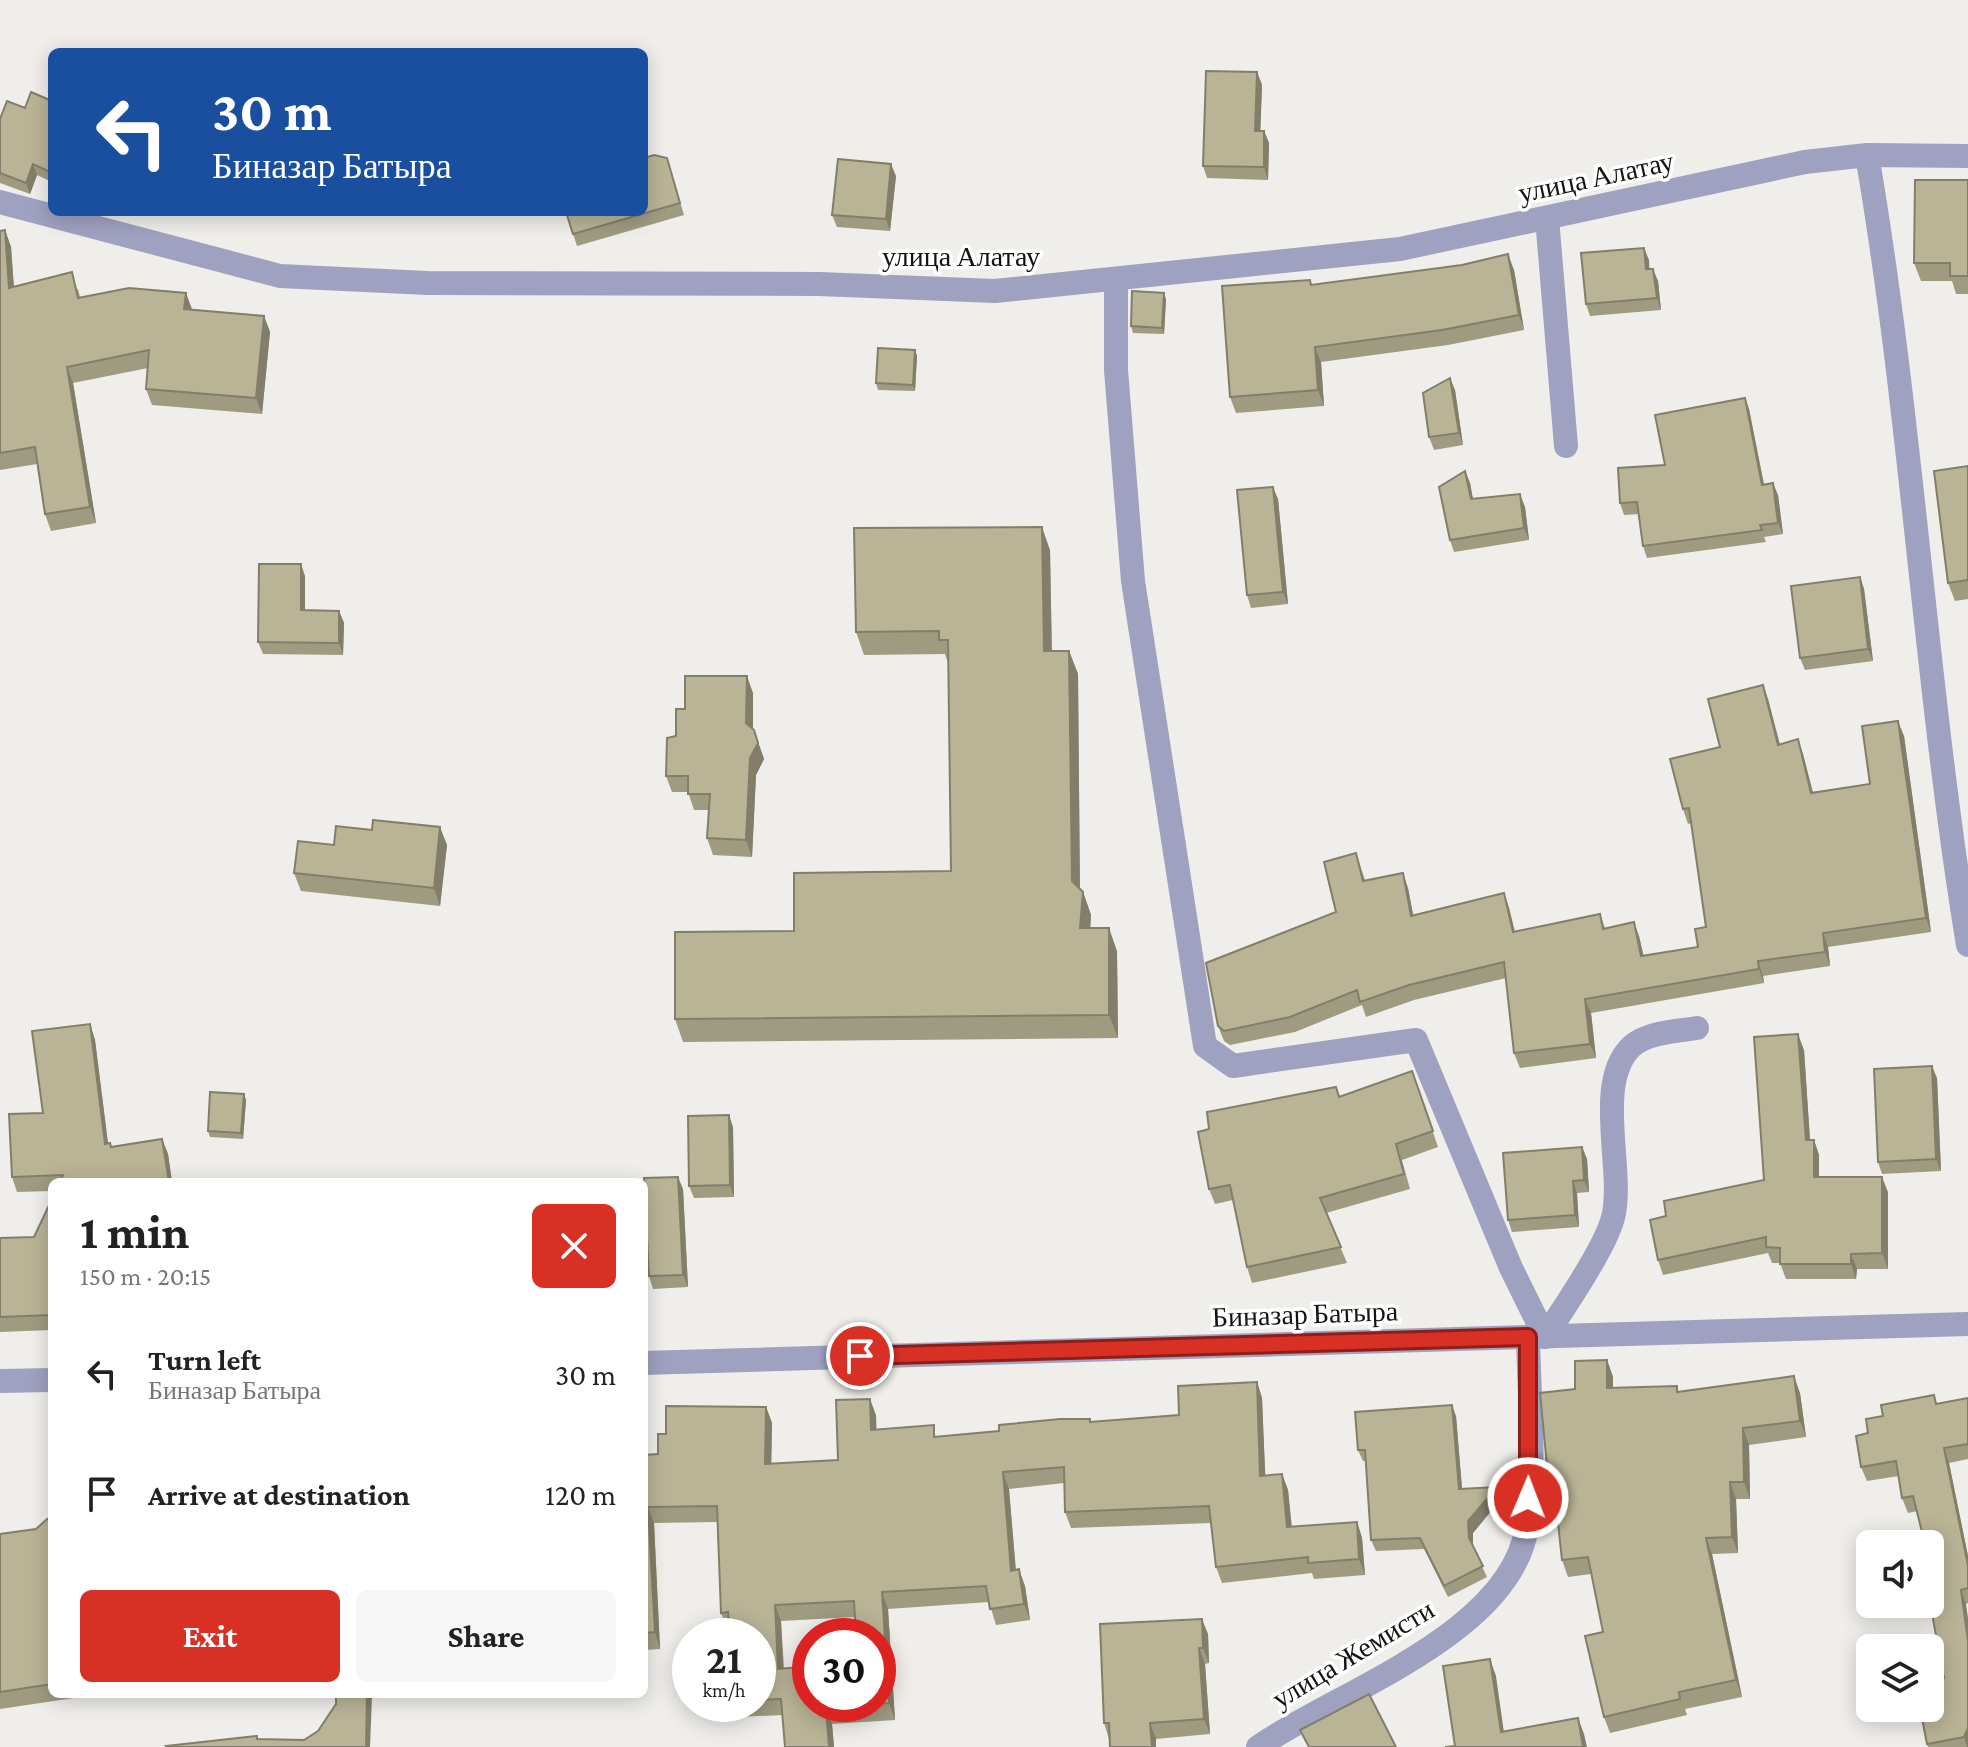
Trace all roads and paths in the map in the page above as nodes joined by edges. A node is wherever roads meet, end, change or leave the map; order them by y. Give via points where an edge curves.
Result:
1 (1867, 155) junction
2 (1968, 156) edge
3 (0, 202) edge
4 (48, 215) edge
5 (53, 216) edge
6 (1547, 218) junction
7 (1116, 279) junction
8 (1566, 446) dead end
9 (1968, 945) edge
10 (1697, 1028) dead end
11 (1968, 1324) edge
12 (1537, 1337) junction
13 (648, 1363) edge
14 (48, 1380) edge
15 (0, 1381) edge
16 (1258, 1747) edge

1 - 2 street, улица Алатау
1 - 6 street, улица Алатау via 1805,162
1 - 9 street via 1888,276 1952,848
3 - 4 street, улица Алатау
5 - 7 street, улица Алатау via 280,276 995,291
6 - 7 street, улица Алатау via 1400,249
6 - 8 street
7 - 12 street via 1116,370 1133,581 1205,1046 1233,1066 1416,1040
10 - 12 street via 1634,1044 1618,1065 1611,1098 1617,1152 1614,1215 1579,1284
11 - 12 street, Биназар Батыра
12 - 13 street, Биназар Батыра
12 - 16 street, улица Жемисти via 1527,1528 1511,1571 1475,1613 1427,1652
14 - 15 street

